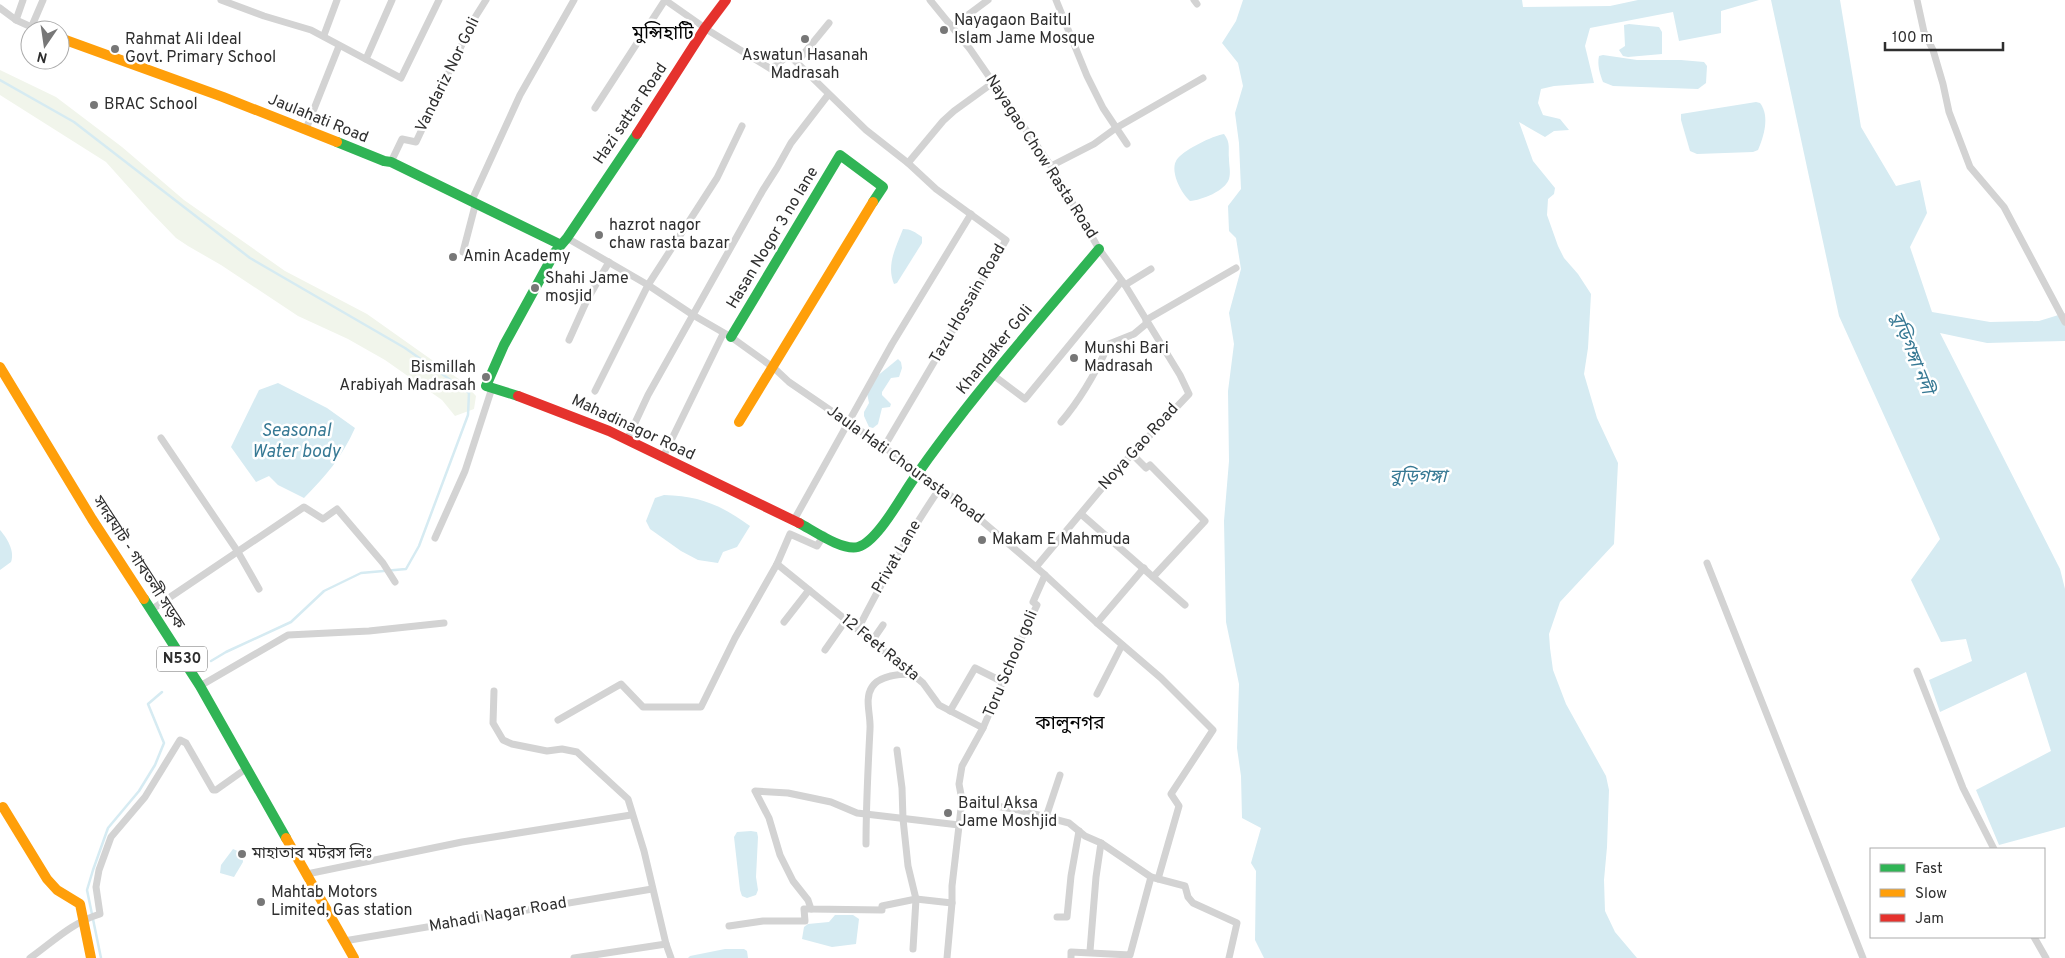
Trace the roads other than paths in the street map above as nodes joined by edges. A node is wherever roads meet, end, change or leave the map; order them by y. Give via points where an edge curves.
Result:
1 (23, 0) edge
2 (43, 0) edge
3 (221, 0) edge
4 (338, 0) edge
5 (392, 0) edge
6 (439, 0) edge
7 (486, 0) edge
8 (574, 0) edge
9 (665, 0) edge
10 (726, 0) edge
11 (930, 0) edge
12 (988, 0) edge
13 (1056, 0) edge
14 (1917, 0) edge
15 (0, 8) edge
16 (16, 20) junction
17 (37, 20) edge
18 (20, 22) edge
19 (829, 23) dead end
20 (953, 26) junction
21 (705, 29) junction
22 (324, 35) junction
23 (70, 42) edge
24 (339, 46) junction
25 (369, 61) junction
26 (797, 62) junction
27 (1203, 78) dead end
28 (994, 82) junction
29 (828, 95) junction
30 (595, 108) dead end
31 (742, 126) dead end
32 (1116, 128) junction
33 (306, 129) junction
34 (1127, 144) dead end
35 (391, 162) junction
36 (908, 163) junction
37 (1051, 166) junction
38 (474, 201) junction
39 (972, 214) junction
40 (563, 241) junction
41 (1099, 248) junction
42 (463, 252) dead end
43 (609, 262) junction
44 (1236, 268) dead end
45 (1151, 269) dead end
46 (1124, 283) junction
47 (648, 285) junction
48 (693, 315) junction
49 (1146, 320) junction
50 (2065, 322) edge
51 (727, 336) junction
52 (569, 340) dead end
53 (0, 367) edge
54 (774, 368) junction
55 (993, 374) junction
56 (489, 387) junction
57 (595, 391) dead end
58 (739, 422) dead end
59 (848, 422) junction
60 (1061, 422) dead end
61 (161, 438) dead end
62 (627, 440) junction
63 (884, 447) junction
64 (1132, 454) junction
65 (663, 457) junction
66 (918, 473) junction
67 (940, 488) junction
68 (1081, 514) junction
69 (794, 520) junction
70 (824, 535) junction
71 (435, 538) dead end
72 (844, 545) joint
73 (238, 552) junction
74 (1707, 563) dead end
75 (777, 564) junction
76 (1036, 567) junction
77 (1144, 568) junction
78 (1045, 575) junction
79 (1153, 577) junction
80 (394, 579) dead end
81 (260, 589) dead end
82 (809, 590) junction
83 (1185, 605) dead end
84 (151, 610) junction
85 (846, 620) junction
86 (784, 622) dead end
87 (444, 623) dead end
88 (1096, 623) junction
89 (883, 626) dead end
90 (858, 629) junction
91 (872, 641) junction
92 (1122, 645) junction
93 (825, 650) dead end
94 (1917, 671) dead end
95 (911, 674) junction
96 (1003, 682) junction
97 (200, 686) junction
98 (494, 691) dead end
99 (1097, 694) dead end
100 (950, 711) junction
101 (558, 720) dead end
102 (983, 728) junction
103 (897, 750) dead end
104 (247, 768) junction
105 (1060, 775) dead end
106 (962, 800) junction
107 (1, 806) edge
108 (866, 814) junction
109 (631, 815) junction
110 (1046, 817) junction
111 (903, 819) junction
112 (959, 825) junction
113 (1079, 832) junction
114 (866, 844) dead end
115 (1101, 844) junction
116 (1993, 848) edge
117 (307, 874) junction
118 (1154, 878) junction
119 (652, 889) junction
120 (916, 899) junction
121 (952, 903) junction
122 (811, 909) junction
123 (90, 917) junction
124 (1057, 917) dead end
125 (729, 926) dead end
126 (2035, 938) edge
127 (344, 941) junction
128 (666, 944) junction
129 (912, 949) dead end
130 (1090, 951) junction
131 (30, 958) edge
132 (91, 958) edge
133 (354, 958) edge
134 (574, 958) edge
135 (671, 958) edge
136 (947, 958) edge
137 (1071, 958) edge
138 (1229, 958) edge
139 (1862, 958) edge
140 (2046, 958) edge

1 - 16 street
2 - 17 street
3 - 22 street
4 - 22 street
5 - 25 street
6 - 25 street via 401,78
7 - 35 street, Vandariz Nor Goli via 416,142 402,139
8 - 38 street via 520,95
9 - 21 street
9 - 30 street
10 - 21 main road, Hazi sattar Road
11 - 20 street, Nayagao Chow Rasta Road
12 - 20 street
13 - 32 street via 1087,76
14 - 50 street via 1949,112 1970,167 2004,207
15 - 16 street
16 - 18 street
19 - 26 street
20 - 28 street, Nayagao Chow Rasta Road
21 - 26 street via 771,69 789,55
21 - 40 main road, Hazi sattar Road
22 - 24 street
23 - 33 main road, Jaulahati Road
24 - 25 street
24 - 33 street
26 - 29 street, Tazu Hossain Road
27 - 32 street
28 - 36 street via 943,121
28 - 37 street, Nayagao Chow Rasta Road
29 - 36 street, Tazu Hossain Road
29 - 48 street via 791,143
31 - 47 street via 717,178
32 - 34 street
32 - 37 street via 1094,144
33 - 35 main road, Jaulahati Road
35 - 38 main road, Jaulahati Road
36 - 39 street, Tazu Hossain Road via 936,189
37 - 41 street, Nayagao Chow Rasta Road
38 - 40 main road, Jaulahati Road
38 - 42 street
39 - 59 street
39 - 63 street, Tazu Hossain Road via 1006,240
40 - 43 street, Jaula Hati Chourasta Road
40 - 56 main road, Hazi sattar Road via 514,323
41 - 46 street, Nayagao Chow Rasta Road
41 - 55 main road, Khandaker Goli
43 - 47 street, Jaula Hati Chourasta Road
43 - 52 street
44 - 49 street
45 - 46 street
46 - 49 street, Nayagao Chow Rasta Road
46 - 55 street via 1025,400
47 - 48 street, Jaula Hati Chourasta Road
47 - 57 street
48 - 51 street, Jaula Hati Chourasta Road
48 - 62 street
49 - 60 street via 1146,324 1134,334 1109,344 1074,407
49 - 64 street, Noya Gao Road via 1188,394
51 - 54 street, Jaula Hati Chourasta Road
51 - 54 main road, Hasan Nogor 3 no lane via 840,155 884,187 861,220
51 - 65 street
53 - 84 main road, সদরঘাট - গাবতলী সড়ক / N530
54 - 58 main road
54 - 59 street, Jaula Hati Chourasta Road
55 - 66 main road, Khandaker Goli
56 - 62 main road, Mahadinagor Road via 578,418
56 - 71 street via 465,471
59 - 63 street, Jaula Hati Chourasta Road
59 - 69 street
61 - 73 street
62 - 65 main road, Mahadinagor Road
63 - 66 street, Jaula Hati Chourasta Road
64 - 68 street, Noya Gao Road
64 - 79 street via 1146,468 1150,465 1205,521
65 - 69 main road, Mahadinagor Road
66 - 67 street, Jaula Hati Chourasta Road
66 - 72 main road, Khandaker Goli via 874,536 859,547 851,549
67 - 76 street, Jaula Hati Chourasta Road
67 - 90 street, Privat Lane via 906,539
68 - 76 street, Noya Gao Road
68 - 77 street
69 - 70 main road, Mahadinagor Road
70 - 72 main road, Mahadinagor Road
70 - 75 street via 817,546 790,534
73 - 80 street via 304,507 323,518 337,509
73 - 81 street
73 - 84 street
74 - 139 street
75 - 82 street, 12 Feet Rasta
75 - 101 street via 701,707 643,707 620,684
76 - 78 street, Jaula Hati Chourasta Road
77 - 79 street
77 - 88 street
78 - 88 street, Jaula Hati Chourasta Road
78 - 96 street, Toru School goli via 1033,602 1037,605
79 - 83 street
82 - 85 street, 12 Feet Rasta
82 - 86 street
84 - 97 main road, সদরঘাট - গাবতলী সড়ক / N530
85 - 90 street, 12 Feet Rasta
85 - 93 street
87 - 97 street via 288,635
88 - 92 street, Jaula Hati Chourasta Road
89 - 91 street
90 - 91 street, 12 Feet Rasta
91 - 95 street, 12 Feet Rasta
92 - 99 street
92 - 118 street, Jaula Hati Chourasta Road via 1161,678 1213,730 1171,794 1179,806
94 - 116 street via 1952,761
95 - 100 street, 12 Feet Rasta via 923,683 939,705
95 - 108 street via 884,678 871,688
96 - 100 street via 975,668
96 - 102 street, Toru School goli
97 - 104 main road, সদরঘাট - গাবতলী সড়ক / N530
98 - 109 street via 493,723 503,740 547,751 577,752 628,799
100 - 102 street, 12 Feet Rasta
102 - 106 street, Toru School goli via 962,766 959,784
103 - 111 street
104 - 117 main road, সদরঘাট - গাবতলী সড়ক / N530
104 - 123 street via 214,790 186,743 180,740 145,797 111,837 96,887 101,913
105 - 110 street
106 - 110 street
106 - 112 street, Toru School goli
107 - 123 main road via 53,886 64,897 80,904
108 - 111 street
108 - 114 street
108 - 122 street via 788,793 755,791 769,818 780,855
109 - 117 street via 462,842
109 - 119 street via 644,851
110 - 113 street via 1069,823
111 - 112 street
111 - 120 street via 908,866
112 - 121 street, Toru School goli
113 - 115 street
113 - 124 street via 1068,917
115 - 118 street
115 - 130 street
117 - 127 main road, সদরঘাট - গাবতলী সড়ক / N530
118 - 130 street via 1130,955
118 - 138 street via 1185,886 1193,903 1237,923
119 - 127 street, Mahadi Nagar Road
119 - 128 street
120 - 121 street
120 - 122 street via 882,906 882,910
120 - 129 street
121 - 136 street, Toru School goli
122 - 125 street via 804,909 805,921 763,921
123 - 131 street via 64,931
123 - 132 main road
126 - 140 street
127 - 133 main road, সদরঘাট - গাবতলী সড়ক / N530
128 - 134 street
128 - 135 street
130 - 137 street via 1071,952

